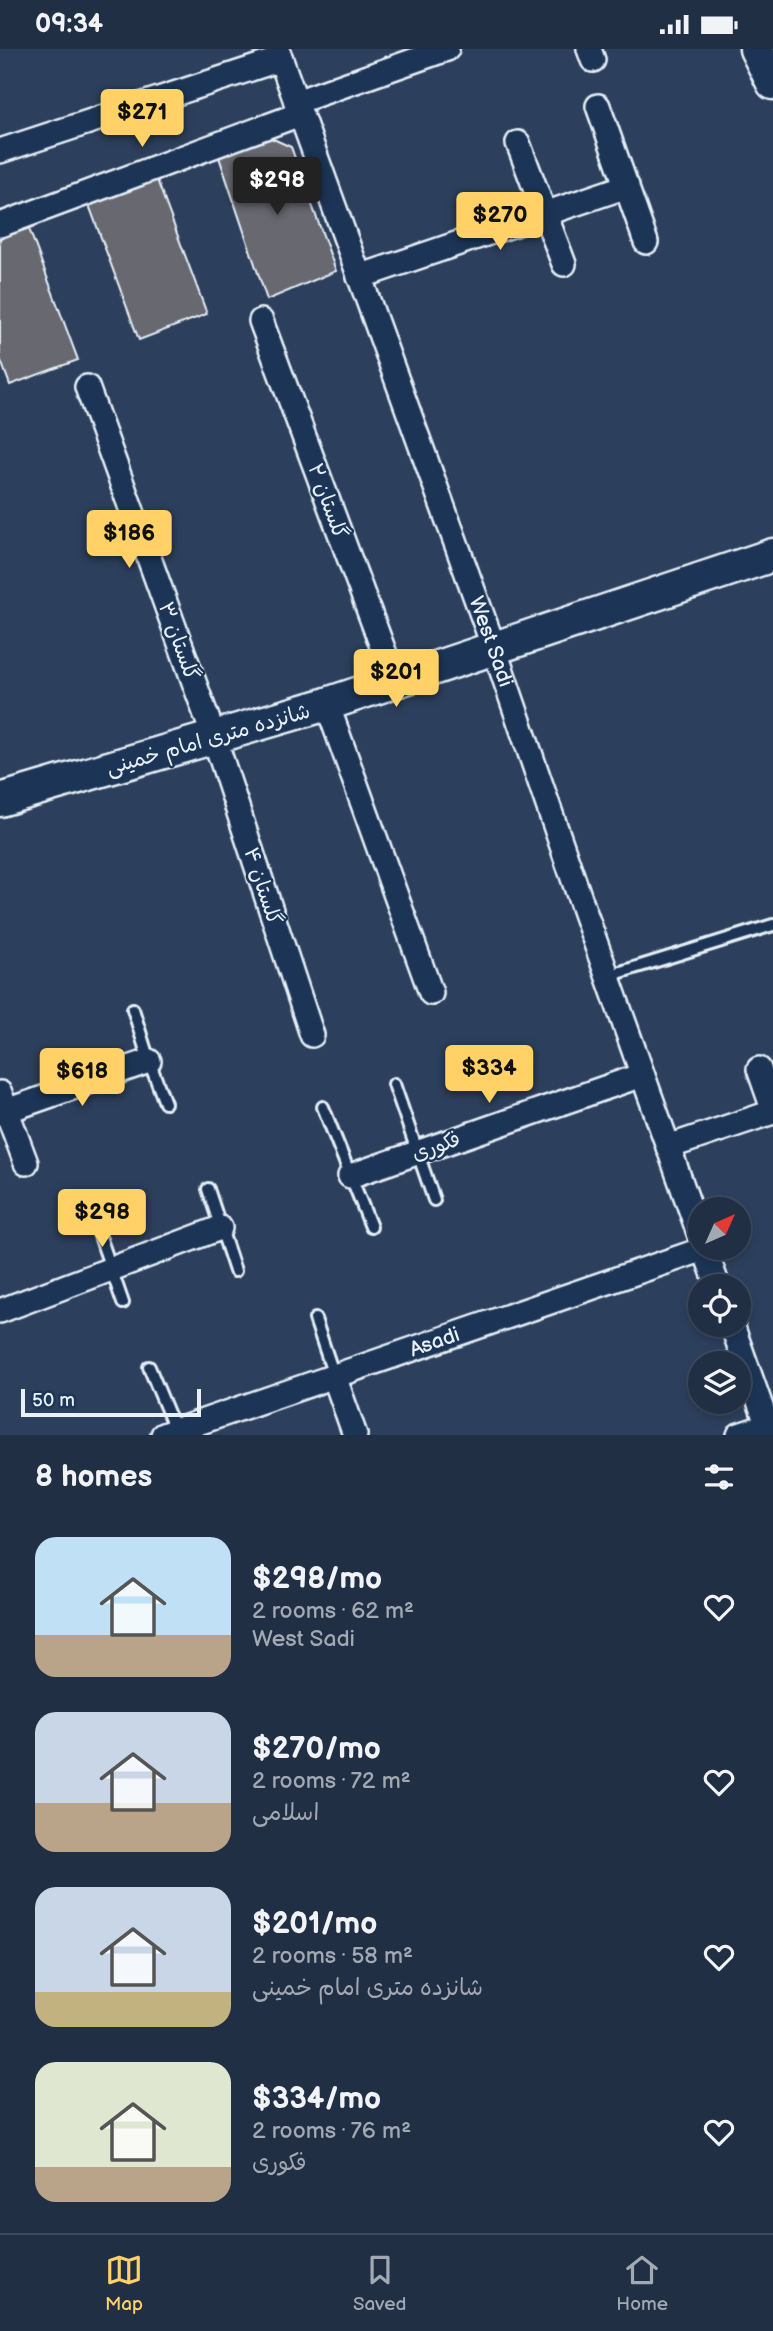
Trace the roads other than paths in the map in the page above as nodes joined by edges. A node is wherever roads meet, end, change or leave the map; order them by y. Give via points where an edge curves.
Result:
1 (447, 49) edge
2 (756, 49) edge
3 (279, 54) edge
4 (773, 83) edge
5 (598, 106) dead end
6 (298, 108) junction
7 (518, 143) dead end
8 (0, 151) edge
9 (626, 186) junction
10 (543, 214) junction
11 (0, 225) edge
12 (646, 241) dead end
13 (564, 264) dead end
14 (359, 277) junction
15 (261, 321) dead end
16 (87, 387) dead end
17 (773, 555) edge
18 (494, 648) junction
19 (395, 681) junction
20 (327, 704) junction
21 (214, 737) junction
22 (0, 800) edge
23 (773, 925) edge
24 (608, 976) junction
25 (431, 993) dead end
26 (133, 1009) dead end
27 (312, 1035) dead end
28 (149, 1061) junction
29 (759, 1069) dead end
30 (642, 1075) junction
31 (394, 1084) dead end
32 (165, 1103) dead end
33 (2, 1106) edge
34 (323, 1107) dead end
35 (773, 1111) edge
36 (668, 1147) junction
37 (418, 1152) junction
38 (26, 1163) dead end
39 (350, 1175) junction
40 (208, 1189) dead end
41 (435, 1200) dead end
42 (688, 1203) edge
43 (95, 1222) dead end
44 (371, 1227) dead end
45 (220, 1228) junction
46 (688, 1254) edge
47 (111, 1269) junction
48 (235, 1271) dead end
49 (123, 1304) dead end
50 (0, 1311) edge
51 (315, 1318) dead end
52 (737, 1337) edge
53 (149, 1367) dead end
54 (334, 1376) junction
55 (771, 1428) edge
56 (172, 1434) edge
57 (355, 1435) edge
58 (739, 1435) edge

1 - 6 street
2 - 4 main road
3 - 6 street, West Sadi
3 - 8 street
5 - 9 street
6 - 11 street
6 - 14 street, West Sadi
7 - 10 street
9 - 10 street
9 - 12 street
10 - 13 street
10 - 14 street
14 - 18 street, West Sadi
15 - 19 street, گلستان ۲
16 - 21 street, گلستان ۳
17 - 18 main road, شانزده متری امام خمینی
18 - 19 main road, شانزده متری امام خمینی
18 - 24 street, West Sadi
19 - 20 main road, شانزده متری امام خمینی
20 - 21 main road, شانزده متری امام خمینی
20 - 25 street
21 - 22 main road, شانزده متری امام خمینی
21 - 27 street, گلستان ۴
23 - 24 lane
24 - 30 street, West Sadi
26 - 28 lane
28 - 32 lane
28 - 33 street
29 - 35 street
30 - 36 street, West Sadi
30 - 37 street, فکوری
31 - 37 lane
33 - 38 street
34 - 39 lane
35 - 36 street
36 - 42 street, West Sadi
37 - 39 street, فکوری
37 - 41 lane
39 - 44 lane
40 - 45 lane
43 - 47 lane
45 - 47 street
45 - 48 lane
46 - 54 street, Asadi
47 - 49 lane
47 - 50 street
51 - 54 lane
52 - 55 street
53 - 56 lane
54 - 56 street, Asadi
54 - 57 street
55 - 58 street

